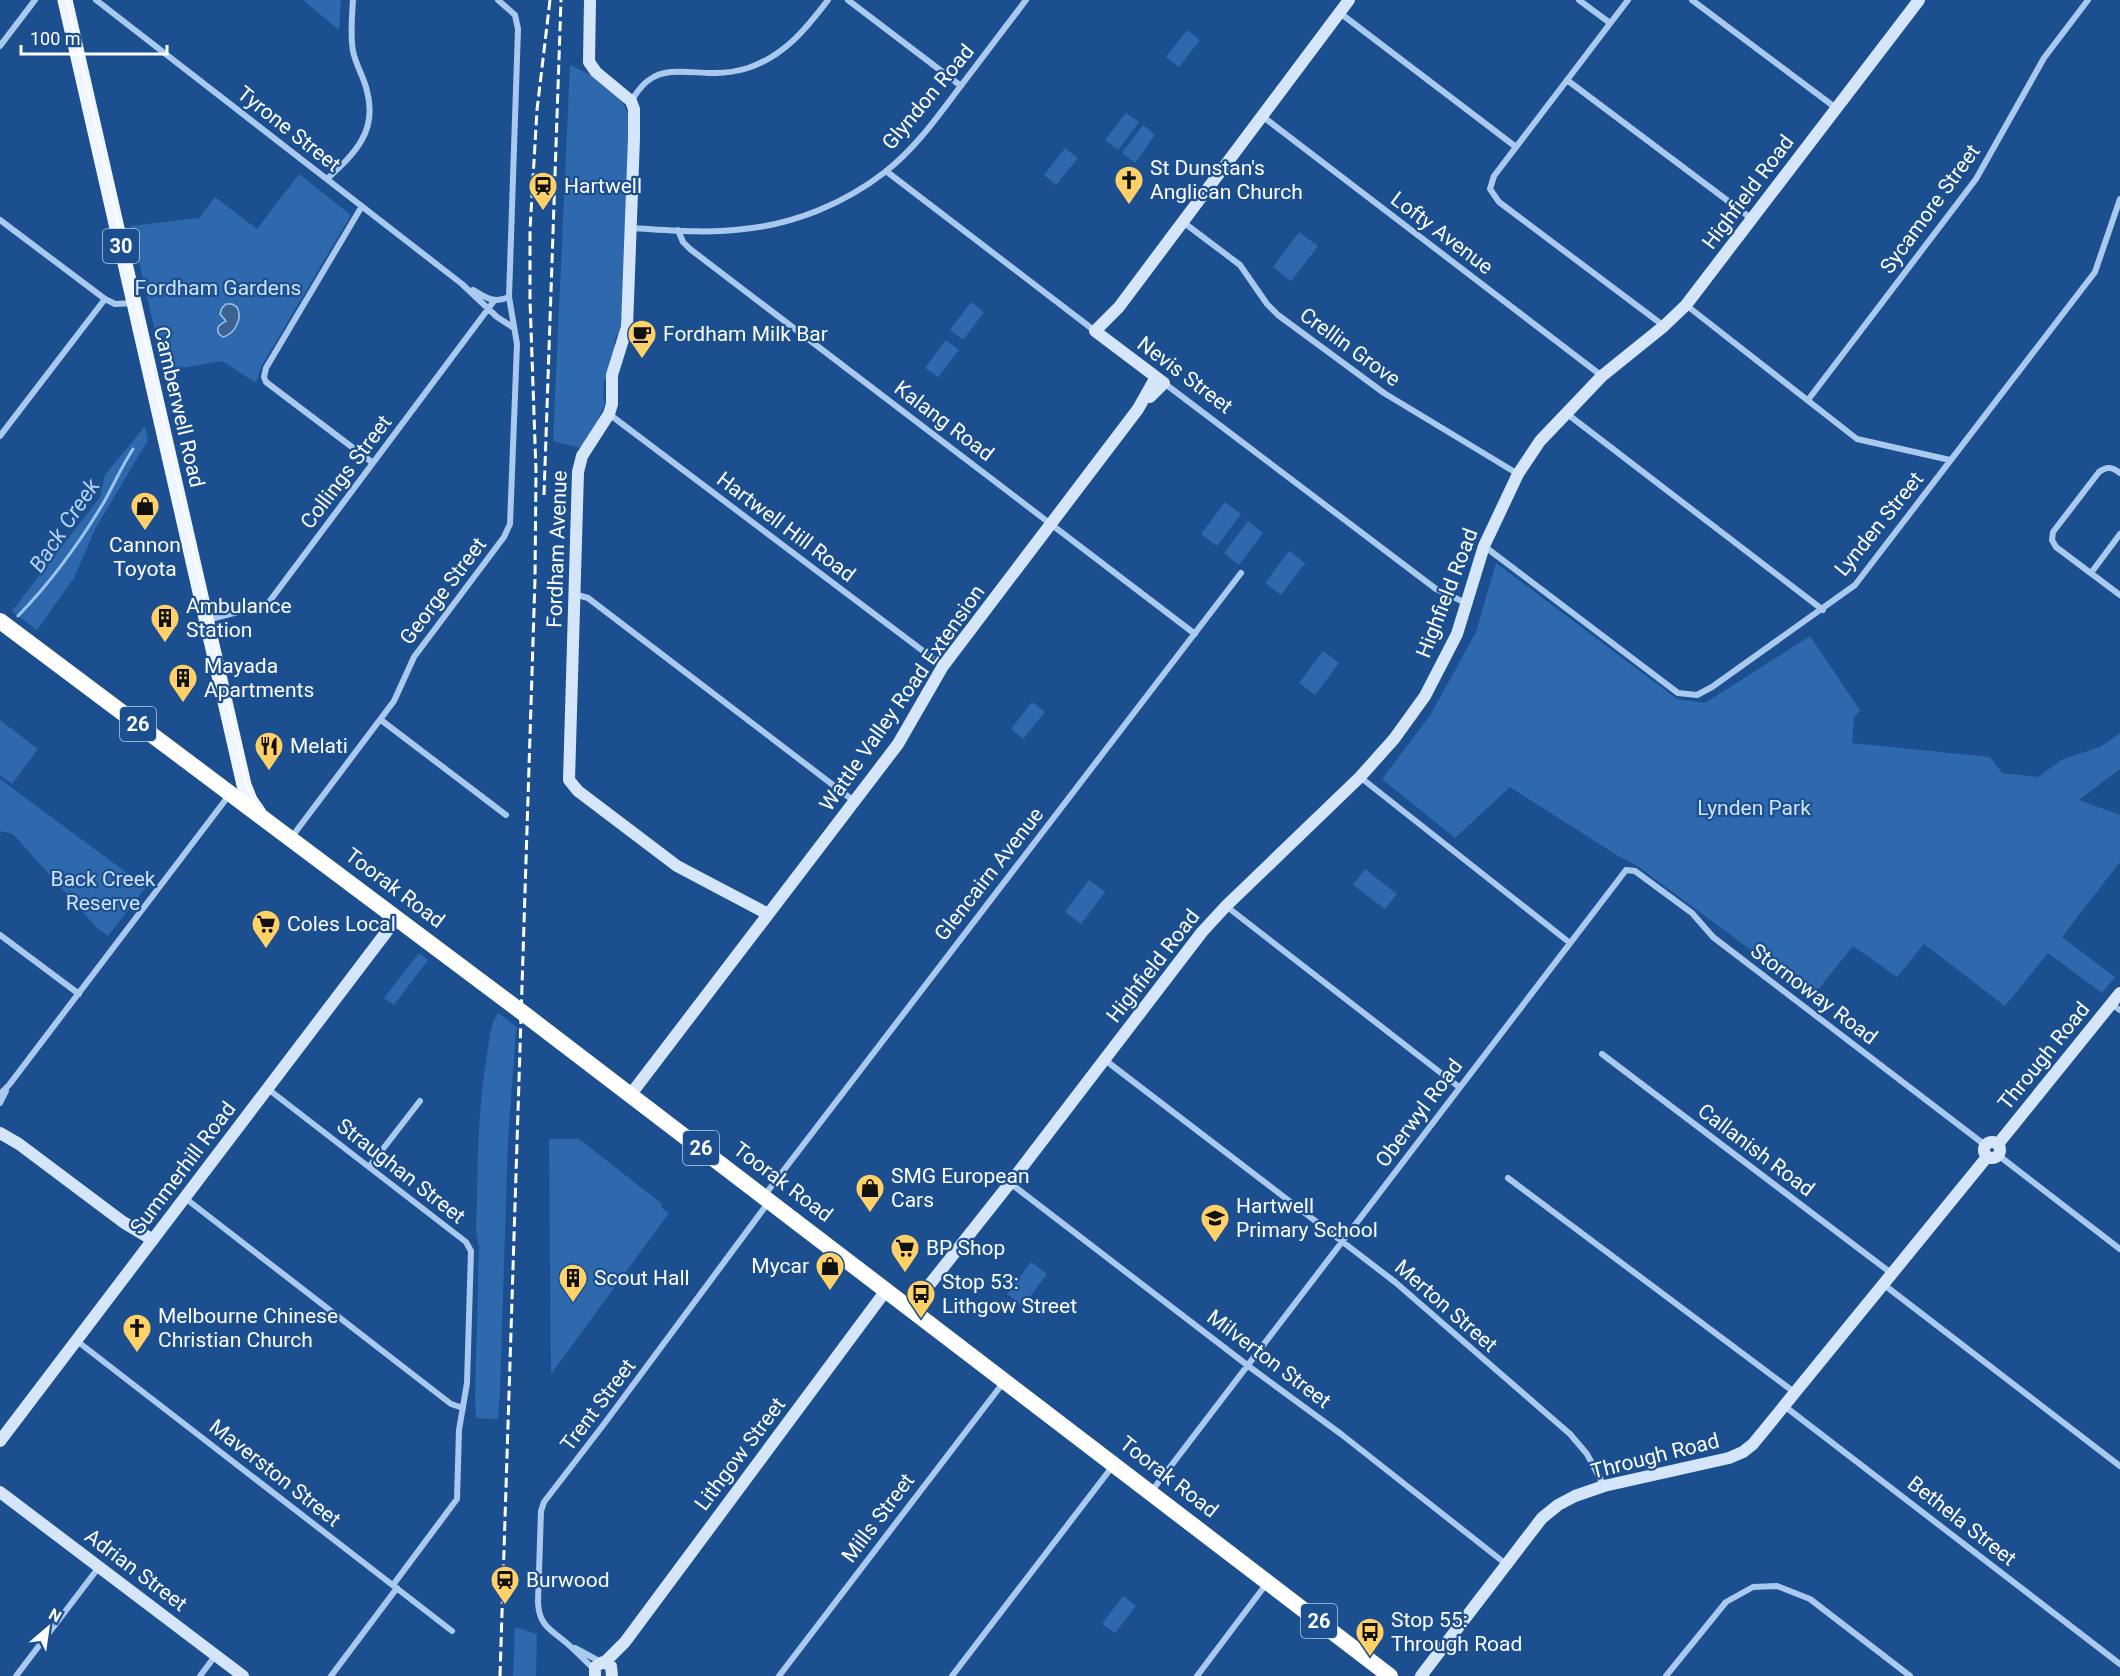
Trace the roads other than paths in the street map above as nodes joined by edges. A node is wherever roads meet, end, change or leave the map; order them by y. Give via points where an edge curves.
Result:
1 (36, 0) edge
2 (65, 0) edge
3 (96, 0) edge
4 (353, 0) edge
5 (498, 0) edge
6 (590, 0) edge
7 (828, 0) edge
8 (848, 0) edge
9 (1026, 0) edge
10 (1349, 0) edge
11 (1579, 0) edge
12 (1628, 0) edge
13 (1692, 0) edge
14 (1919, 0) edge
15 (2088, 0) edge
16 (1340, 12) junction
17 (1610, 23) junction
18 (0, 46) edge
19 (1567, 80) junction
20 (961, 86) junction
21 (631, 101) junction
22 (1836, 108) junction
23 (1262, 116) junction
24 (1516, 147) junction
25 (885, 171) junction
26 (327, 179) junction
27 (2120, 199) edge
28 (362, 206) junction
29 (1752, 219) junction
30 (0, 220) edge
31 (1183, 222) junction
32 (630, 228) junction
33 (678, 230) junction
34 (462, 284) junction
35 (509, 297) junction
36 (105, 299) junction
37 (494, 301) junction
38 (134, 303) junction
39 (1686, 305) junction
40 (489, 309) junction
41 (1664, 326) junction
42 (514, 327) junction
43 (1099, 334) junction
44 (1602, 376) junction
45 (1160, 380) junction
46 (1808, 400) junction
47 (1566, 413) junction
48 (609, 414) junction
49 (0, 420) edge
50 (8, 426) junction
51 (0, 436) edge
52 (1950, 460) junction
53 (373, 463) junction
54 (2120, 473) edge
55 (1518, 474) junction
56 (1052, 524) junction
57 (2120, 534) edge
58 (1484, 546) junction
59 (1241, 573) dead end
60 (2091, 573) junction
61 (574, 593) junction
62 (2120, 595) edge
63 (1466, 603) junction
64 (1823, 610) junction
65 (207, 620) junction
66 (0, 621) edge
67 (1195, 634) junction
68 (943, 666) junction
69 (381, 720) junction
70 (240, 764) junction
71 (1360, 777) junction
72 (211, 779) junction
73 (231, 794) junction
74 (854, 801) junction
75 (506, 815) dead end
76 (264, 818) junction
77 (291, 838) junction
78 (1626, 870) joint
79 (1226, 906) junction
80 (768, 914) junction
81 (397, 918) junction
82 (0, 935) edge
83 (1570, 943) junction
84 (2120, 993) edge
85 (79, 994) junction
86 (2116, 1007) edge
87 (1602, 1054) dead end
88 (1105, 1060) junction
89 (9, 1085) junction
90 (1460, 1087) junction
91 (268, 1089) junction
92 (0, 1094) edge
93 (630, 1094) junction
94 (420, 1101) dead end
95 (0, 1103) edge
96 (0, 1125) edge
97 (0, 1132) edge
98 (19, 1144) junction
99 (1992, 1150) junction
100 (369, 1167) junction
101 (1508, 1178) dead end
102 (1010, 1183) junction
103 (185, 1198) junction
104 (767, 1198) junction
105 (1343, 1241) junction
106 (151, 1242) junction
107 (2120, 1249) edge
108 (1891, 1273) junction
109 (1882, 1284) junction
110 (887, 1289) junction
111 (911, 1308) junction
112 (77, 1341) junction
113 (1247, 1365) junction
114 (1005, 1380) junction
115 (1794, 1392) junction
116 (1783, 1405) junction
117 (463, 1408) junction
118 (0, 1441) edge
119 (1114, 1464) junction
120 (2120, 1466) edge
121 (1604, 1486) junction
122 (2, 1492) edge
123 (1151, 1492) junction
124 (1506, 1564) junction
125 (99, 1566) junction
126 (1268, 1582) junction
127 (395, 1587) junction
128 (453, 1631) dead end
129 (216, 1655) junction
130 (2120, 1664) edge
131 (604, 1671) edge
132 (16, 1676) edge
133 (200, 1676) edge
134 (243, 1676) edge
135 (331, 1676) edge
136 (779, 1676) edge
137 (952, 1676) edge
138 (1197, 1676) edge
139 (1390, 1676) edge
140 (1421, 1676) edge
141 (1666, 1676) edge
142 (1910, 1676) edge

1 - 18 street
2 - 38 main road, Camberwell Road / 30
3 - 26 street, Tyrone Street
4 - 26 street via 353,50 367,89 370,116 359,147
5 - 35 street, George Street via 515,15 518,29
6 - 21 street via 588,62
7 - 21 street via 794,41 769,59 725,73 661,74 646,82
8 - 20 street
9 - 20 street, Glyndon Road
10 - 16 street
11 - 17 street
12 - 17 street
13 - 22 street
14 - 22 street, Highfield Road
15 - 46 street, Sycamore Street via 2044,58 1976,179
16 - 23 street
16 - 24 street
17 - 19 street
19 - 24 street
19 - 29 street
20 - 25 street, Glyndon Road via 923,134
21 - 32 street, Fordham Avenue via 634,113
22 - 29 street, Highfield Road
23 - 31 street
23 - 44 street, Lofty Avenue
24 - 41 street via 1494,176 1490,189 1500,202
25 - 33 street, Glyndon Road via 829,206 789,221 735,230
25 - 43 street, Nevis Street
26 - 28 street, Tyrone Street
27 - 52 street, Lynden Street via 2095,272
28 - 34 street, Tyrone Street
28 - 53 street via 264,376 269,384
29 - 39 street, Highfield Road
30 - 36 street
31 - 43 street
31 - 55 street, Crellin Grove via 1240,265 1270,308 1287,322 1384,393
32 - 33 street, Glyndon Road
32 - 48 street, Fordham Avenue via 627,327 612,375
33 - 56 street, Kalang Road via 690,249
34 - 37 street, Tyrone Street
34 - 40 street, Tyrone Street
35 - 37 street
35 - 42 street, George Street
36 - 38 street via 119,304
36 - 50 street
37 - 40 street, Collings Street
38 - 65 main road, Camberwell Road / 30
39 - 41 street, Highfield Road
39 - 46 street
40 - 42 street, Tyrone Street
40 - 53 street, Collings Street
41 - 44 street, Highfield Road
42 - 69 street, George Street via 508,529 414,657 397,697
43 - 45 street, Nevis Street
44 - 47 street, Highfield Road
45 - 56 street, Wattle Valley Road Extension
45 - 63 street, Nevis Street via 1436,589
46 - 52 street via 1857,439
47 - 55 street, Highfield Road via 1540,441
47 - 64 street
48 - 61 street, Fordham Avenue via 578,466
48 - 68 street, Hartwell Hill Road
49 - 50 street
50 - 51 street
52 - 64 street, Lynden Street via 1855,585
53 - 65 street, Collings Street via 267,604
54 - 60 street via 2106,467 2099,472 2053,532 2056,547
55 - 58 street, Highfield Road
56 - 67 street, Kalang Road
56 - 68 street, Wattle Valley Road Extension
57 - 60 street
58 - 63 street, Highfield Road
58 - 64 street, Lynden Street via 1678,693 1697,695 1712,687
59 - 67 street, Glencairn Avenue
60 - 62 street
61 - 74 street via 588,598
61 - 80 street, Fordham Avenue via 568,777 571,784 677,866
63 - 71 street, Highfield Road via 1457,634 1425,696
65 - 70 main road, Camberwell Road / 30
66 - 72 highway, Toorak Road / 26
67 - 104 street, Glencairn Avenue
68 - 74 street, Wattle Valley Road Extension via 903,737
69 - 75 street
69 - 77 street, George Street
70 - 72 main road via 229,780
70 - 76 main road, Camberwell Road / 30 via 250,800
71 - 79 street, Highfield Road
71 - 83 street
72 - 73 highway, Toorak Road / 26
73 - 76 highway, Toorak Road / 26
73 - 85 street
74 - 80 street, Wattle Valley Road Extension
76 - 77 highway, Toorak Road / 26
77 - 81 highway, Toorak Road / 26
78 - 83 street, Oberwyl Road
78 - 99 street, Stornoway Road via 1635,871 1692,913 1713,937
79 - 88 street, Highfield Road
79 - 90 street
80 - 93 street, Wattle Valley Road Extension
81 - 91 street, Summerhill Road
81 - 93 highway, Toorak Road / 26
82 - 85 street
83 - 90 street, Oberwyl Road
84 - 86 street, Through Road
85 - 89 street
86 - 99 street, Through Road
87 - 108 street, Callanish Road
88 - 102 street, Highfield Road
88 - 105 street, Merton Street
89 - 92 street
89 - 95 street
90 - 105 street, Oberwyl Road
91 - 100 street, Straughan Street
91 - 103 street, Summerhill Road
93 - 104 highway, Toorak Road / 26
94 - 100 street
96 - 98 street
97 - 98 street
98 - 106 street
99 - 107 street, Stornoway Road
99 - 108 street, Through Road
100 - 117 street, Straughan Street via 470,1247
101 - 115 street
102 - 111 street, Highfield Road
102 - 113 street, Milverton Street
103 - 106 street, Summerhill Road
103 - 117 street via 451,1404
104 - 110 highway, Toorak Road / 26
104 - 131 street, Trent Street via 542,1506 540,1617 547,1627
105 - 113 street, Oberwyl Road
105 - 121 street, Merton Street via 1570,1434 1587,1454
106 - 112 street, Summerhill Road
108 - 109 street, Through Road
109 - 115 street, Through Road
109 - 120 street
110 - 111 highway, Toorak Road / 26
110 - 131 street, Lithgow Street
111 - 114 highway, Toorak Road / 26
112 - 118 street, Summerhill Road
112 - 127 street, Maverston Street
113 - 123 street, Oberwyl Road
113 - 124 street, Milverton Street
114 - 119 highway, Toorak Road / 26
114 - 136 street, Mills Street
115 - 116 street, Through Road
116 - 121 street, Through Road via 1743,1452
116 - 130 street, Bethela Street
117 - 127 street via 456,1502
119 - 123 highway, Toorak Road / 26
119 - 137 street
121 - 124 street, Through Road via 1558,1505 1542,1518
122 - 125 street, Adrian Street
123 - 126 highway, Toorak Road / 26
124 - 140 street, Through Road
125 - 129 street, Adrian Street
125 - 132 street
126 - 138 street
126 - 139 highway, Toorak Road / 26
127 - 128 street, Maverston Street
127 - 135 street
129 - 133 street
129 - 134 street, Adrian Street
141 - 142 street via 1726,1602 1753,1587 1777,1586 1810,1599

